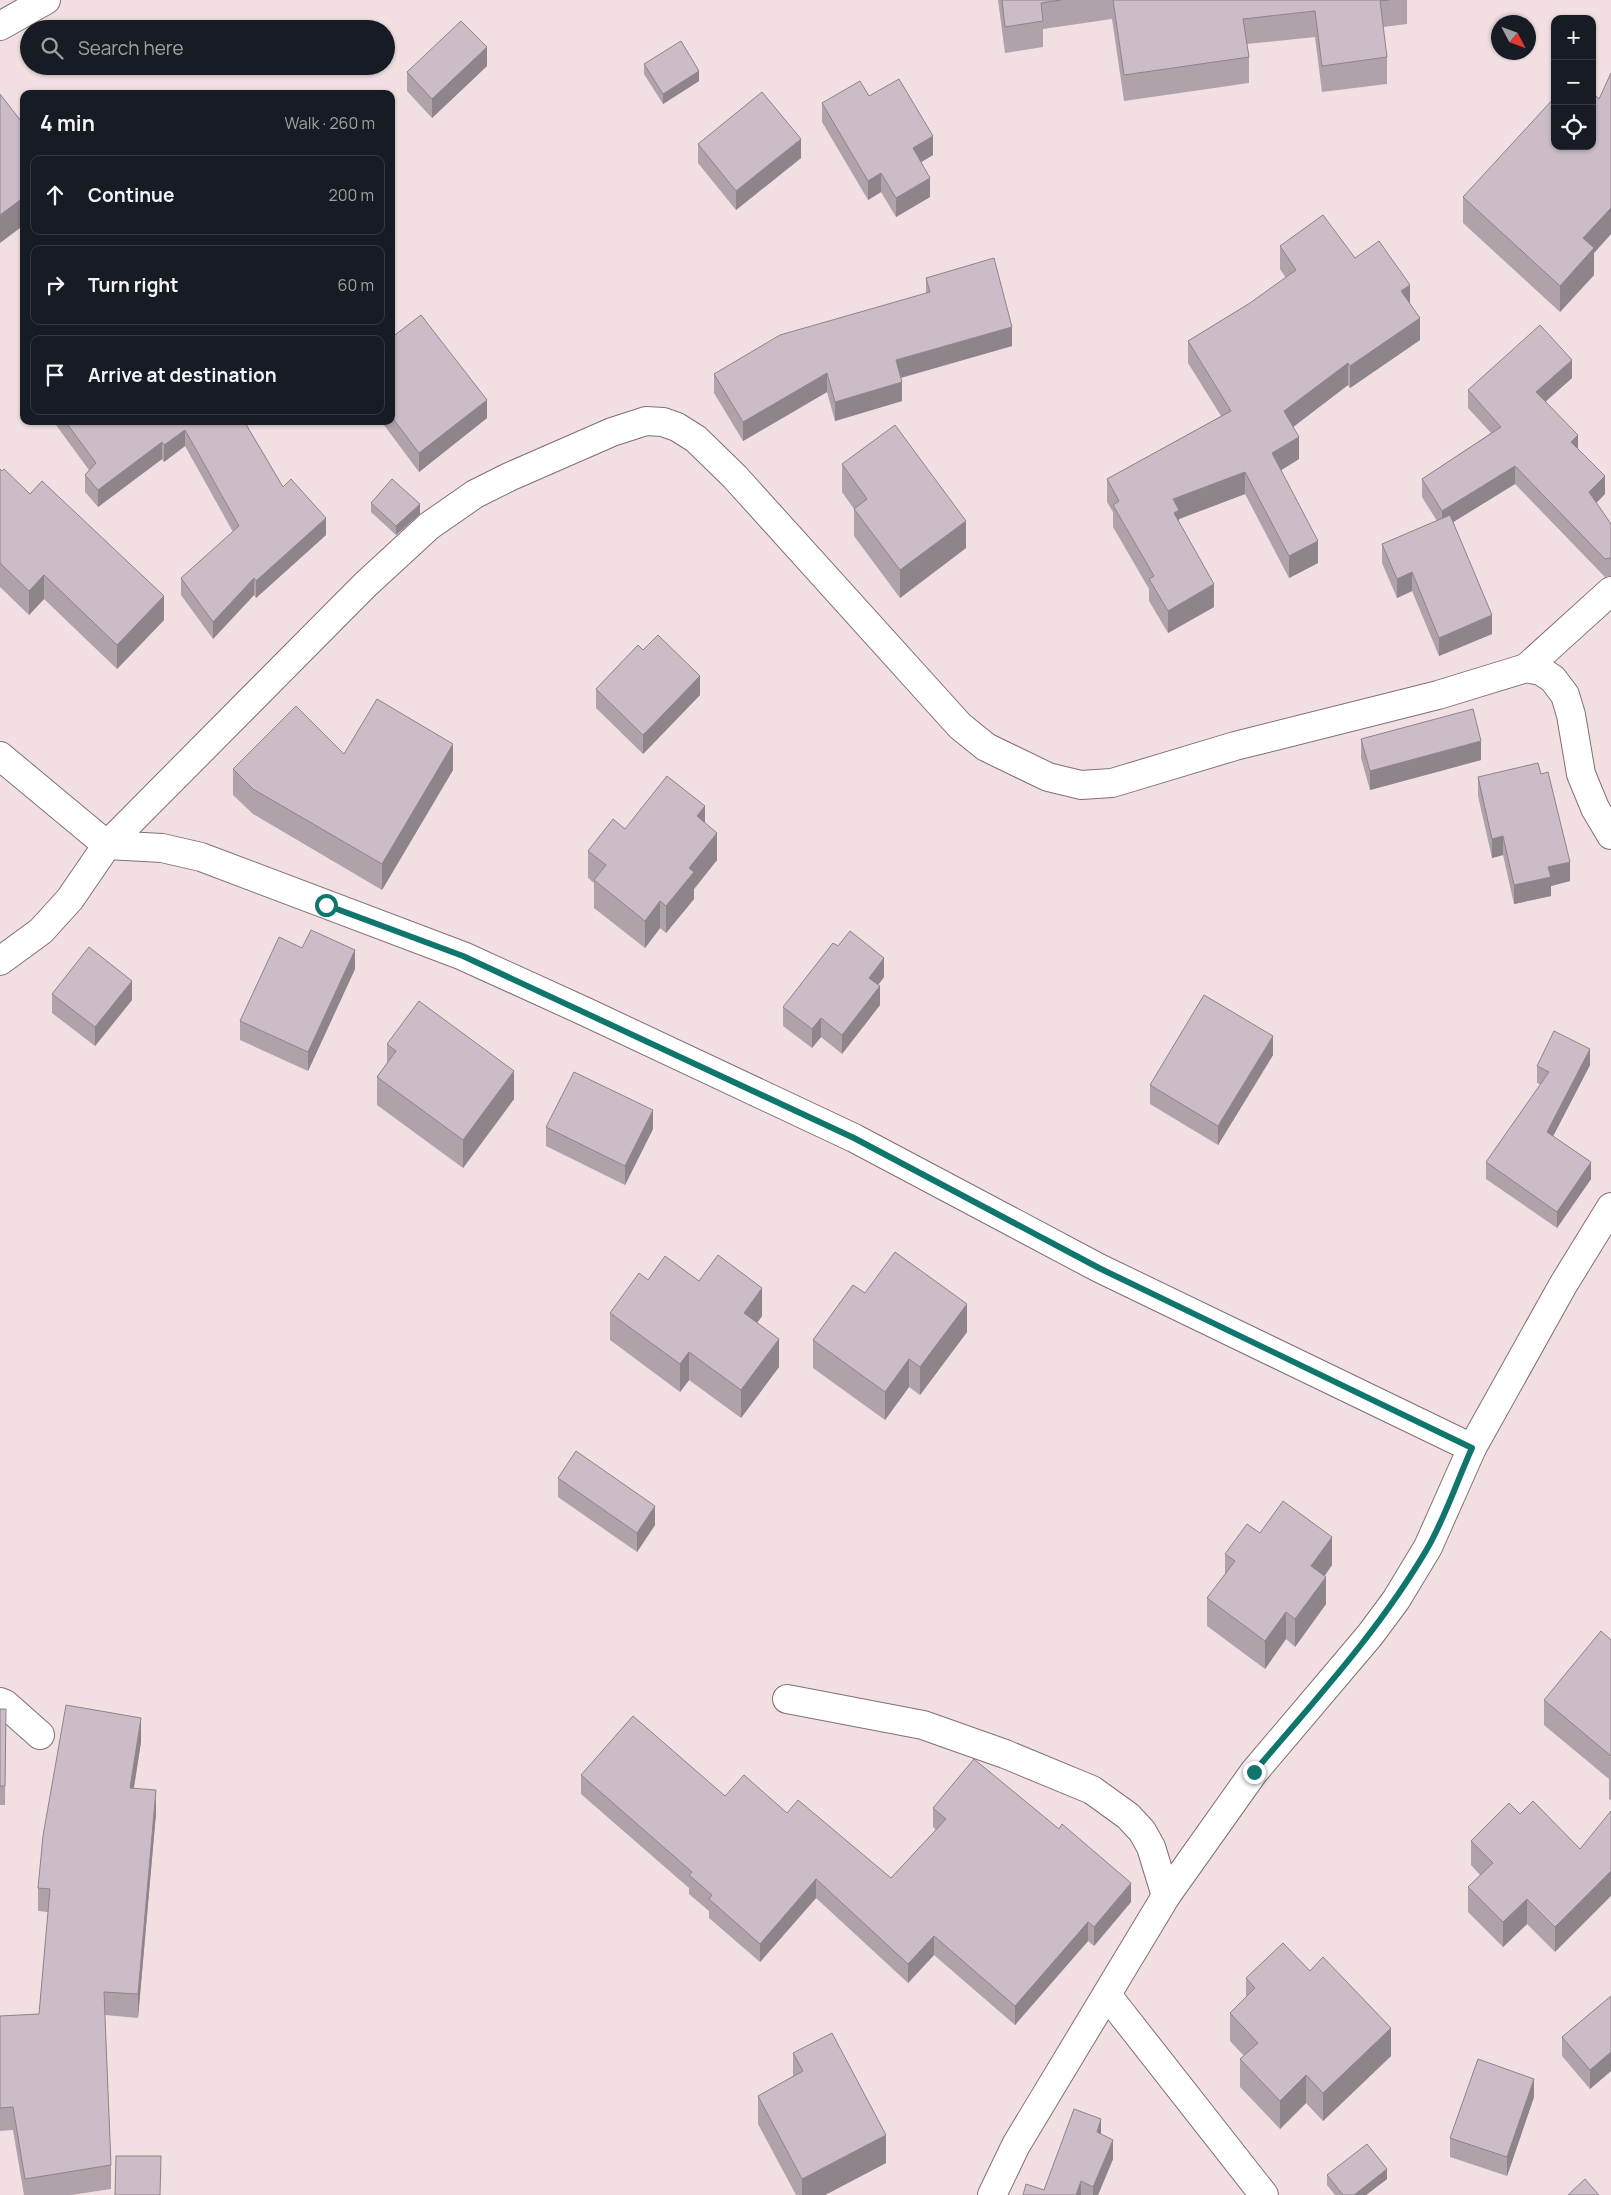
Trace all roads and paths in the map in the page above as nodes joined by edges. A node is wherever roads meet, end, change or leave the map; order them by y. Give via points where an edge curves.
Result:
1 (46, 0) edge
2 (0, 26) edge
3 (1611, 591) edge
4 (1526, 668) junction
5 (0, 756) edge
6 (1611, 835) edge
7 (107, 845) junction
8 (0, 961) edge
9 (1611, 1207) edge
10 (1472, 1448) junction
11 (787, 1698) dead end
12 (0, 1702) edge
13 (40, 1735) dead end
14 (1166, 1896) junction
15 (1107, 1995) junction
16 (992, 2195) edge
17 (1264, 2195) edge

1 - 2 street
3 - 4 street
4 - 6 street via 1541,671 1553,679 1565,695 1582,774 1595,808
4 - 7 street via 1438,695 1235,746 1112,783 1081,785 1048,777 986,747 960,726 735,476 696,439 663,422 646,421 612,432 508,477 475,494 429,526 365,585
5 - 7 street
7 - 8 street via 70,899 41,932
7 - 10 street via 162,848 201,857 463,956 854,1138 1099,1268
9 - 10 street via 1563,1285
10 - 14 street via 1428,1547 1396,1600 1254,1772
11 - 14 street via 923,1725 1092,1790 1128,1816 1142,1831 1151,1847
12 - 13 street
14 - 15 street
15 - 16 street via 1016,2145
15 - 17 street

